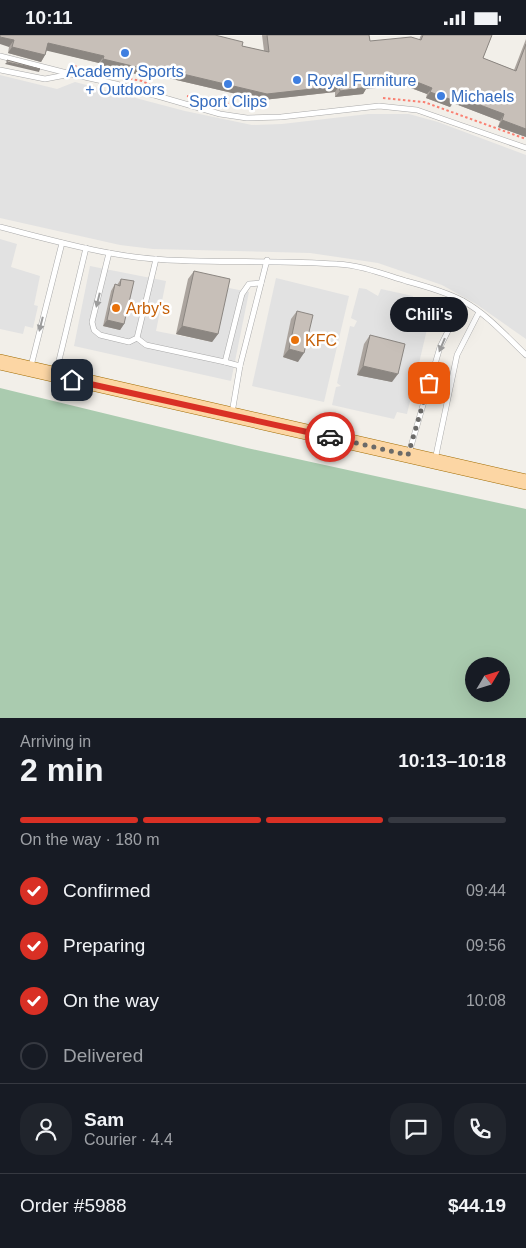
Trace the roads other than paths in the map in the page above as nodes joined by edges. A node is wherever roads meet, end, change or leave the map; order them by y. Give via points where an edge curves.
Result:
1 (0, 57) edge
2 (0, 70) edge
3 (71, 74) junction
4 (526, 148) edge
5 (0, 227) edge
6 (62, 243) junction
7 (86, 248) junction
8 (109, 253) junction
9 (156, 259) junction
10 (266, 260) junction
11 (261, 283) junction
12 (463, 301) junction
13 (479, 312) junction
14 (137, 338) junction
15 (526, 355) edge
16 (225, 362) junction
17 (0, 363) edge
18 (240, 366) junction
19 (30, 370) junction
20 (55, 376) junction
21 (231, 415) junction
22 (408, 455) junction
23 (435, 460) junction
24 (526, 482) edge

1 - 3 lane
2 - 3 lane via 45,79
3 - 4 lane via 220,114 247,118 379,107 417,110
5 - 6 lane
6 - 7 lane
6 -> 19 lane
7 - 8 lane
7 - 20 lane
8 - 9 lane
8 -> 14 lane via 92,322 94,330 100,335 129,341
9 - 10 lane
9 - 14 lane
10 - 11 lane
10 - 12 lane via 338,264 373,270
11 - 16 lane via 248,284 242,294
11 - 18 lane
12 - 13 lane
12 -> 22 lane via 440,347
13 - 15 lane
13 - 23 lane via 457,355
14 - 16 lane via 146,345
16 - 18 lane
17 - 19 main road
18 - 21 lane
19 - 20 main road
20 - 21 main road
21 - 22 main road
22 - 23 main road
23 - 24 main road

